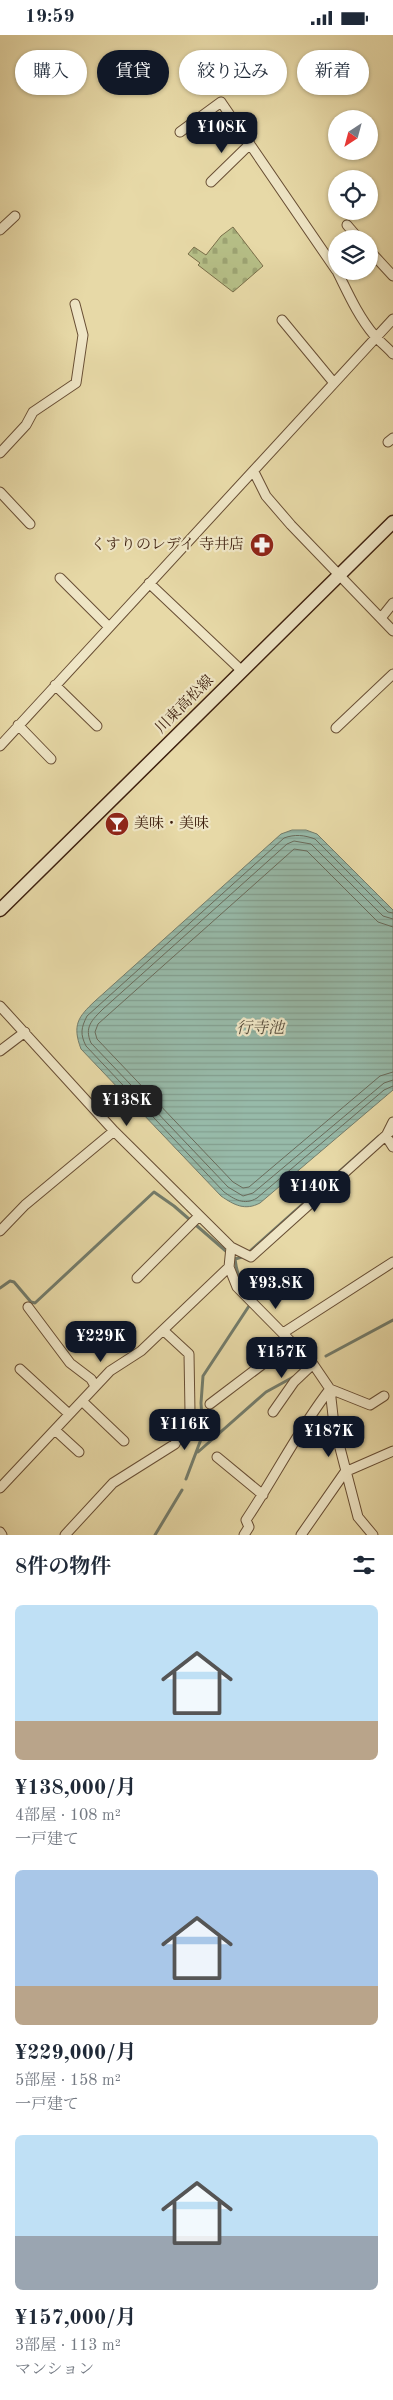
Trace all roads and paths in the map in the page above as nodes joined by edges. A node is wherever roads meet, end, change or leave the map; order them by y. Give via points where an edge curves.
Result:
1 (180, 132) dead end
2 (250, 144) junction
3 (210, 181) dead end
4 (15, 216) dead end
5 (347, 225) dead end
6 (0, 230) edge
7 (351, 230) edge
8 (328, 257) edge
9 (378, 260) edge
10 (393, 276) edge
11 (342, 280) edge
12 (76, 303) dead end
13 (393, 319) edge
14 (282, 320) dead end
15 (376, 338) junction
16 (393, 354) edge
17 (334, 383) junction
18 (0, 453) edge
19 (254, 472) junction
20 (0, 492) edge
21 (393, 522) edge
22 (30, 524) dead end
23 (340, 575) junction
24 (60, 578) dead end
25 (149, 583) junction
26 (393, 603) edge
27 (381, 618) junction
28 (108, 626) junction
29 (393, 631) edge
30 (242, 671) junction
31 (393, 674) edge
32 (55, 685) junction
33 (18, 725) junction
34 (97, 726) dead end
35 (336, 729) dead end
36 (0, 745) edge
37 (51, 759) dead end
38 (0, 909) edge
39 (0, 1006) edge
40 (25, 1032) junction
41 (0, 1051) edge
42 (393, 1122) edge
43 (114, 1131) junction
44 (389, 1132) edge
45 (393, 1147) edge
46 (195, 1220) junction
47 (0, 1231) edge
48 (230, 1253) junction
49 (393, 1262) edge
50 (229, 1267) junction
51 (137, 1278) dead end
52 (28, 1307) dead end
53 (163, 1330) junction
54 (283, 1333) junction
55 (292, 1342) junction
56 (313, 1364) junction
57 (20, 1369) dead end
58 (95, 1386) junction
59 (330, 1389) junction
60 (384, 1396) dead end
61 (82, 1401) junction
62 (210, 1404) dead end
63 (273, 1412) dead end
64 (69, 1415) junction
65 (54, 1430) junction
66 (124, 1441) dead end
67 (393, 1451) edge
68 (79, 1452) dead end
69 (218, 1457) dead end
70 (345, 1472) junction
71 (0, 1488) edge
72 (263, 1495) junction
73 (0, 1532) edge
74 (2, 1535) edge
75 (65, 1535) edge
76 (244, 1535) edge
77 (301, 1535) edge
78 (373, 1535) edge

1 - 2 street via 221,102
2 - 3 street
2 - 8 street
4 - 6 street
5 - 7 street
9 - 10 street
11 - 15 street
12 - 18 street via 83,335 76,383 33,412 26,425
13 - 15 street
14 - 17 street
15 - 16 street
15 - 17 street
17 - 19 street
19 - 23 street via 266,496 284,518
19 - 25 street
20 - 22 street
21 - 23 main road, 川東高松線
23 - 27 street
23 - 30 main road, 川東高松線
24 - 28 street
25 - 28 street
25 - 30 street
26 - 27 street
27 - 29 street
28 - 32 street
30 - 38 main road, 川東高松線
31 - 35 street
32 - 33 street
32 - 34 street
33 - 36 street
33 - 37 street
39 - 40 street
40 - 41 street
40 - 43 street
42 - 44 street
43 - 46 street
43 - 47 street via 25,1205
44 - 45 street
44 - 48 street via 251,1257
46 - 48 street
46 - 51 street
48 - 50 street
49 - 54 street
50 - 53 street
50 - 54 street via 237,1287
52 - 58 street via 70,1363
53 - 58 street
53 - 75 street via 189,1354 190,1413 175,1444 113,1483
54 - 55 street
55 - 56 street
55 - 62 street
56 - 59 street
56 - 63 street via 294,1382
57 - 64 street
58 - 61 street
59 - 60 street via 370,1405
59 - 70 street
59 - 72 street via 314,1409
61 - 64 street
61 - 66 street
64 - 65 street
65 - 68 street
65 - 71 street
67 - 70 street
69 - 72 street
70 - 77 street
70 - 78 street via 358,1517
72 - 76 street via 246,1519 249,1527
73 - 74 street

